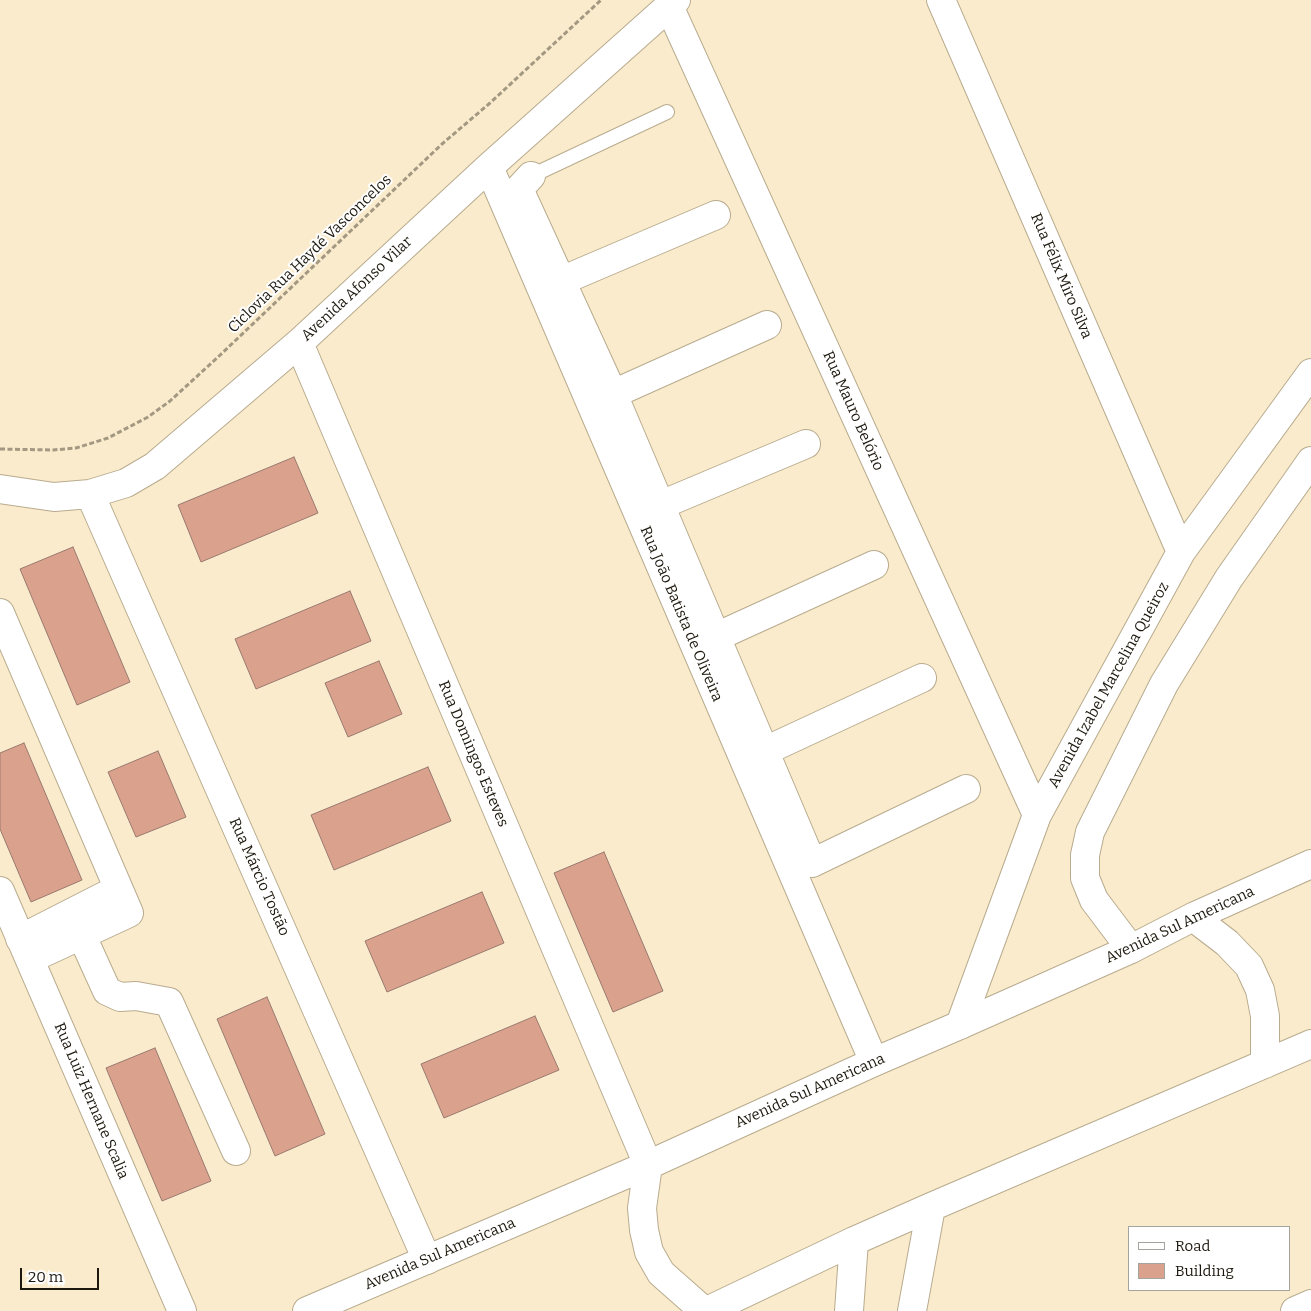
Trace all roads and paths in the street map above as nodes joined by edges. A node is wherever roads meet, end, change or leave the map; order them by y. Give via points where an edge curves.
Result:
1 (602, 0) edge
2 (941, 0) edge
3 (672, 3) edge
4 (667, 112) dead end
5 (496, 161) junction
6 (525, 183) junction
7 (716, 215) dead end
8 (561, 281) junction
9 (767, 325) dead end
10 (299, 342) junction
11 (1311, 373) edge
12 (613, 394) junction
13 (806, 444) dead end
14 (0, 449) edge
15 (1311, 461) edge
16 (0, 489) edge
17 (90, 494) junction
18 (661, 505) junction
19 (1181, 552) junction
20 (874, 565) dead end
21 (0, 613) edge
22 (716, 637) junction
23 (922, 678) dead end
24 (765, 752) junction
25 (966, 789) dead end
26 (1037, 815) junction
27 (1311, 864) edge
28 (118, 888) junction
29 (0, 891) edge
30 (1193, 917) junction
31 (82, 936) junction
32 (1130, 948) junction
33 (25, 949) junction
34 (960, 1025) junction
35 (1311, 1044) edge
36 (874, 1062) junction
37 (1265, 1064) junction
38 (236, 1151) dead end
39 (648, 1165) junction
40 (931, 1207) junction
41 (854, 1241) junction
42 (427, 1260) junction
43 (1311, 1304) edge
44 (182, 1311) edge
45 (307, 1311) edge
46 (705, 1311) edge
47 (849, 1311) edge
48 (912, 1311) edge
49 (1295, 1311) edge

1 - 14 path, Ciclovia Rua Haydé Vasconcelos via 442,144 163,406 108,438 76,448
2 - 19 street, Rua Félix Miro Silva
3 - 5 street, Avenida Afonso Vilar
3 - 26 street, Rua Mauro Belório
4 - 6 lane
5 - 6 street
5 - 10 street, Avenida Afonso Vilar
5 - 36 street, Rua João Batista de Oliveira
6 - 8 street
7 - 8 street
8 - 12 street
9 - 12 street
10 - 17 street, Avenida Afonso Vilar via 155,466 126,483
10 - 39 street, Rua Domingos Esteves
11 - 19 street, Avenida Izabel Marcelina Queiroz
12 - 18 street
13 - 18 street
15 - 32 street via 1229,578 1164,684 1090,832 1085,878 1094,900
16 - 17 street, Avenida Afonso Vilar via 54,497
17 - 42 street, Rua Márcio Tostão
18 - 22 street
19 - 26 street, Avenida Izabel Marcelina Queiroz
20 - 22 street
21 - 28 street
22 - 24 street
23 - 24 street
24 - 25 street via 812,863
26 - 34 street, Avenida Izabel Marcelina Queiroz
27 - 30 street, Avenida Sul Americana
28 - 31 street via 129,913
28 - 33 street
29 - 33 street, Rua Luiz Hernane Scalia
30 - 32 street, Avenida Sul Americana
30 - 37 street via 1249,966 1260,990 1265,1016
31 - 33 street
31 - 38 street via 107,991 120,997 136,996 170,1002
32 - 34 street, Avenida Sul Americana
33 - 44 street, Rua Luiz Hernane Scalia
34 - 36 street, Avenida Sul Americana
35 - 37 street
36 - 39 street, Avenida Sul Americana
37 - 40 street
39 - 42 street, Avenida Sul Americana
39 - 46 street via 642,1208 649,1252 661,1273
40 - 41 street
40 - 48 street
41 - 46 street
41 - 47 street
42 - 45 street, Avenida Sul Americana
43 - 49 street

